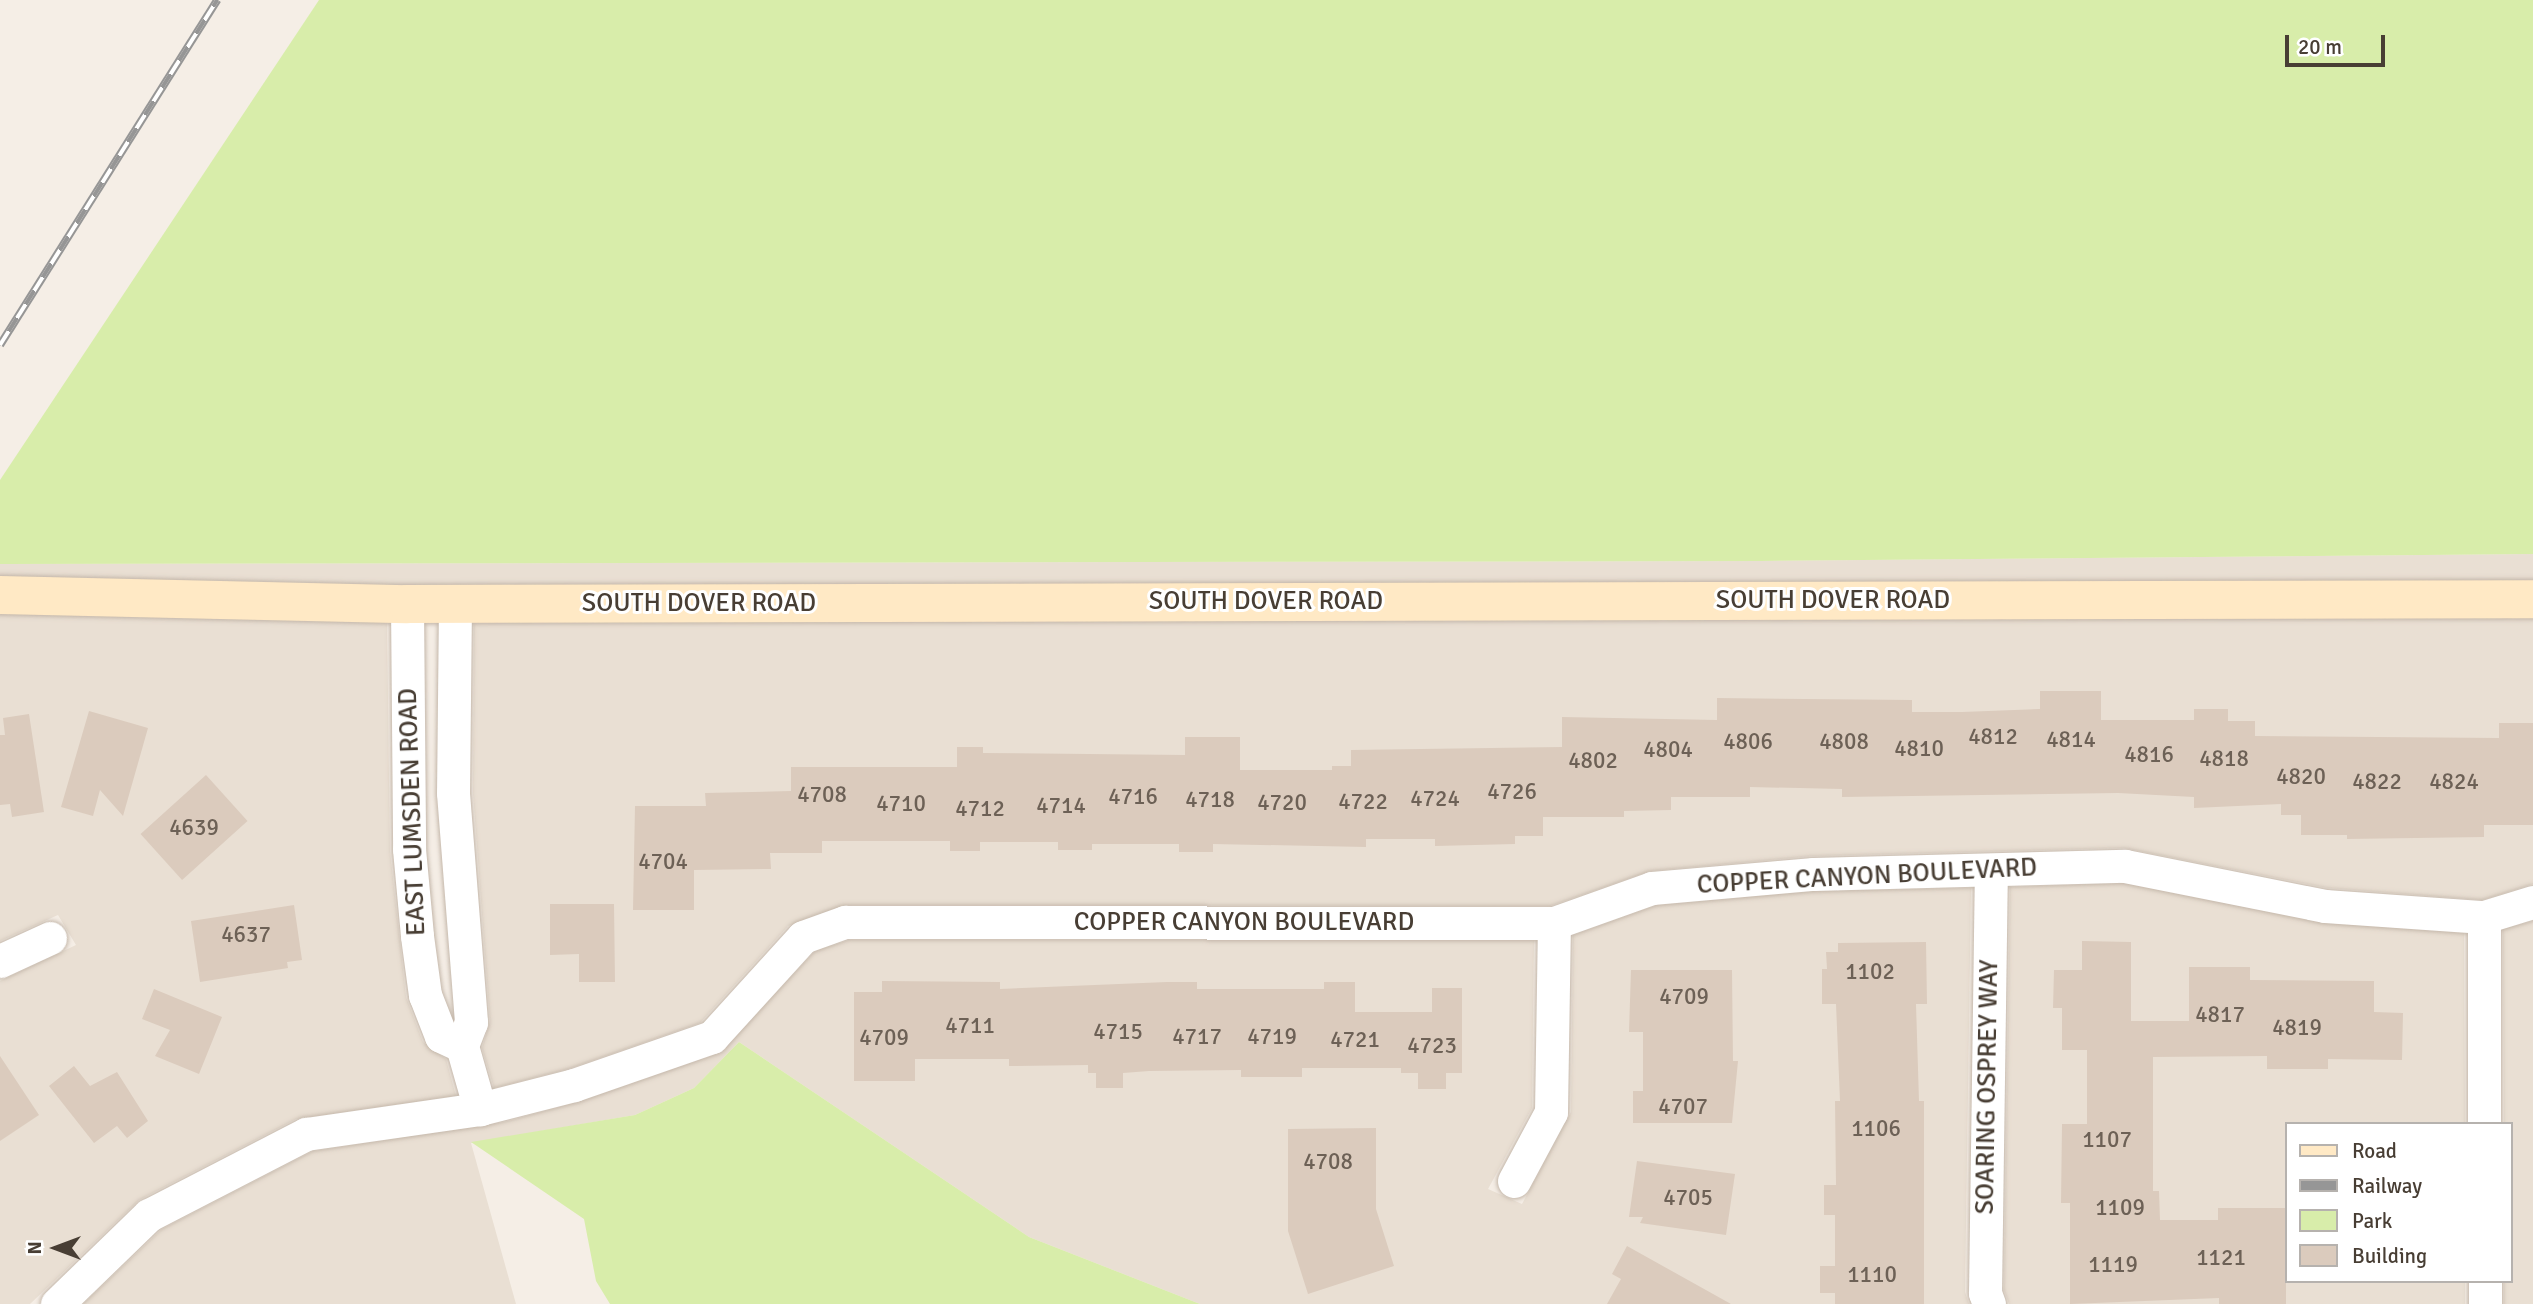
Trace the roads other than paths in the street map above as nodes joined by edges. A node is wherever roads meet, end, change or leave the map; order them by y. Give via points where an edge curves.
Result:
1 (0, 595) edge
2 (2533, 599) edge
3 (407, 604) junction
4 (455, 604) junction
5 (1991, 870) junction
6 (2533, 902) edge
7 (2484, 917) junction
8 (1554, 923) junction
9 (50, 938) dead end
10 (0, 961) edge
11 (462, 1046) junction
12 (480, 1109) junction
13 (2484, 1122) edge
14 (1514, 1181) dead end
15 (2485, 1283) edge
16 (57, 1304) edge
17 (1989, 1304) edge
18 (2485, 1304) edge

1 - 3 street, SOUTH DOVER ROAD
2 - 4 street, SOUTH DOVER ROAD
3 - 4 street, SOUTH DOVER ROAD
3 - 11 street, EAST LUMSDEN ROAD via 409,849 417,936 425,995 441,1036
4 - 11 street, EAST LUMSDEN ROAD via 453,793 471,1022
5 - 7 street, COPPER CANYON BOULEVARD via 2125,866 2325,906
5 - 8 street, COPPER CANYON BOULEVARD via 1812,874 1652,888
5 - 17 street, SOARING OSPREY WAY via 1984,1293
6 - 7 street, COPPER CANYON BOULEVARD
7 - 13 street
8 - 12 street, COPPER CANYON BOULEVARD via 845,922 803,937 712,1037 574,1085
8 - 14 street via 1552,1112
9 - 10 street
11 - 12 street, EAST LUMSDEN ROAD
12 - 16 street, COPPER CANYON BOULEVARD via 306,1134 149,1215
15 - 18 street

